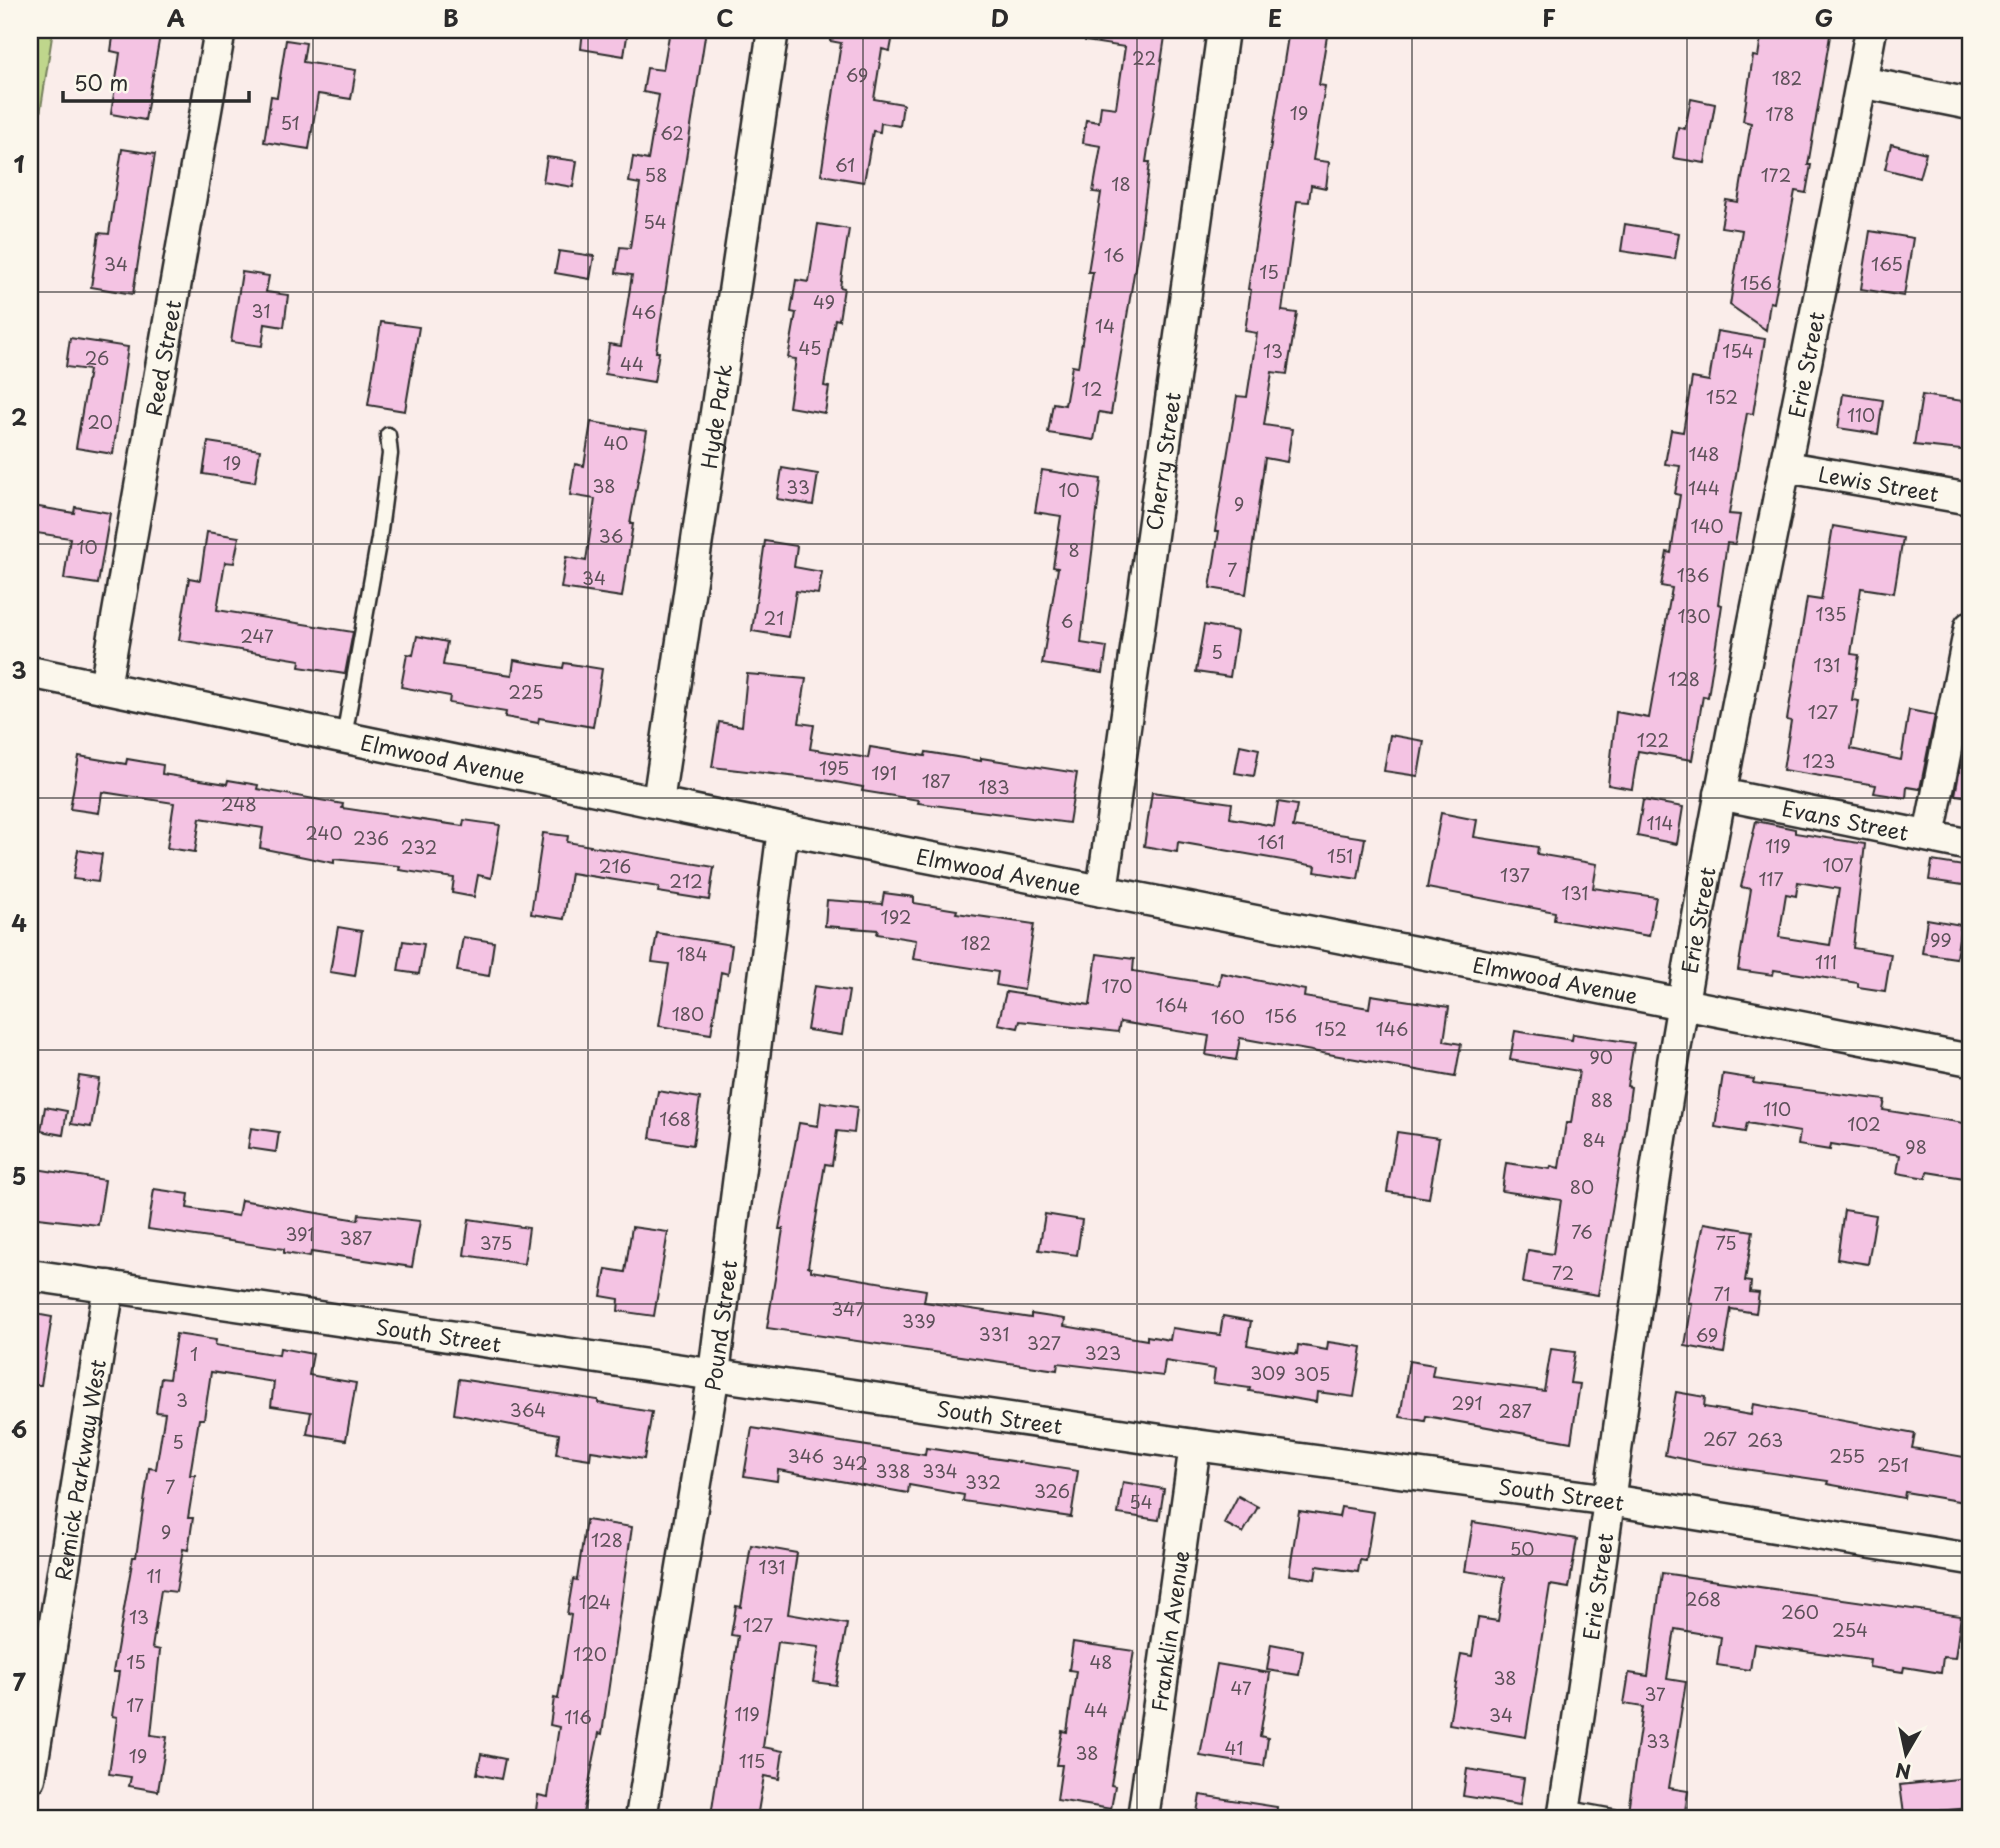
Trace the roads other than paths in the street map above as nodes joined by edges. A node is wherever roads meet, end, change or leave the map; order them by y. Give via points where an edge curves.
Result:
1 (220, 30) edge
2 (773, 30) edge
3 (1223, 30) edge
4 (1871, 30) edge
5 (1861, 82) junction
6 (1970, 104) edge
7 (388, 435) dead end
8 (1787, 467) junction
9 (1970, 499) edge
10 (1970, 627) edge
11 (30, 672) edge
12 (105, 687) junction
13 (344, 737) junction
14 (1720, 794) junction
15 (658, 803) junction
16 (783, 829) junction
17 (1929, 836) junction
18 (1970, 845) edge
19 (1102, 891) junction
20 (1683, 1002) junction
21 (1970, 1060) edge
22 (30, 1275) edge
23 (109, 1286) junction
24 (714, 1373) junction
25 (1195, 1445) junction
26 (1610, 1500) junction
27 (1970, 1559) edge
28 (30, 1778) edge
29 (1563, 1813) edge
30 (641, 1818) edge
31 (1143, 1818) edge
32 (1618, 1818) edge

1 - 12 street, Reed Street
2 - 15 street, Hyde Park
3 - 19 street, Cherry Street
4 - 5 street, Erie Street
5 - 6 street
5 - 8 street, Erie Street
7 - 13 lane via 390,454 379,538
8 - 9 street, Lewis Street
8 - 14 street, Erie Street
10 - 17 street
11 - 12 street, Elmwood Avenue
12 - 13 street, Elmwood Avenue
13 - 15 street, Elmwood Avenue
14 - 17 street, Evans Street
14 - 20 street, Erie Street
15 - 16 street, Elmwood Avenue
16 - 19 street, Elmwood Avenue
16 - 24 street, Pound Street
17 - 18 street, Evans Street
19 - 20 street, Elmwood Avenue
20 - 21 street, Elmwood Avenue
20 - 26 street, Erie Street
22 - 23 street, South Street
23 - 24 street, South Street
23 - 28 street, Remick Parkway West
24 - 25 street, South Street
24 - 30 street, Pound Street
25 - 26 street, South Street
25 - 31 street, Franklin Avenue
26 - 27 street, South Street
26 - 29 street, Erie Street
29 - 32 lane

